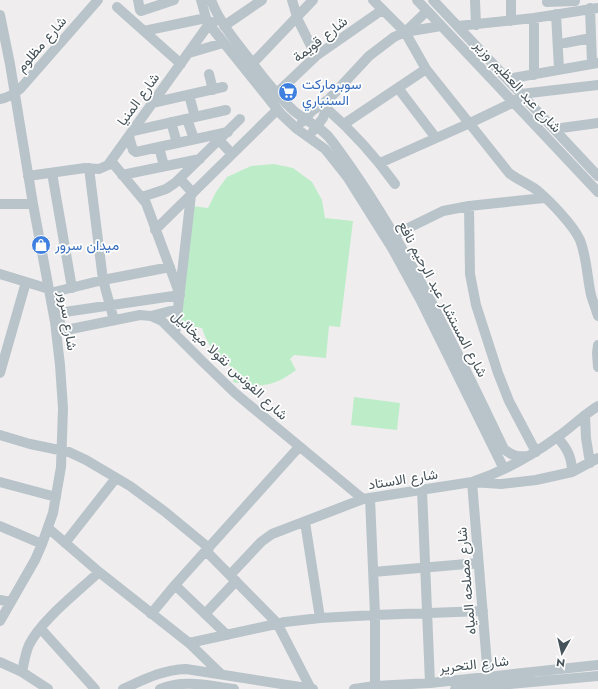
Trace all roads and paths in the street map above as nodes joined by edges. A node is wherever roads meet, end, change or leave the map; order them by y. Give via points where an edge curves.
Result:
1 (98, 0) edge
2 (138, 0) edge
3 (174, 0) edge
4 (201, 0) edge
5 (211, 0) edge
6 (262, 0) edge
7 (292, 0) edge
8 (313, 0) edge
9 (373, 0) edge
10 (417, 0) edge
11 (433, 0) edge
12 (475, 0) edge
13 (511, 0) edge
14 (546, 1) edge
15 (158, 2) edge
16 (575, 4) edge
17 (117, 6) dead end
18 (594, 8) edge
19 (382, 10) junction
20 (427, 12) junction
21 (0, 15) edge
22 (552, 15) junction
23 (296, 17) junction
24 (534, 18) junction
25 (208, 21) junction
26 (511, 21) junction
27 (223, 23) junction
28 (476, 25) junction
29 (440, 26) junction
30 (458, 26) junction
31 (144, 31) junction
32 (405, 32) junction
33 (217, 35) junction
34 (591, 38) junction
35 (223, 43) junction
36 (565, 43) dead end
37 (188, 53) junction
38 (316, 56) junction
39 (595, 63) edge
40 (181, 64) junction
41 (252, 64) junction
42 (426, 69) junction
43 (559, 69) junction
44 (209, 74) dead end
45 (534, 75) junction
46 (507, 79) junction
47 (598, 85) edge
48 (398, 88) junction
49 (277, 93) junction
50 (14, 94) junction
51 (521, 94) junction
52 (189, 95) junction
53 (0, 99) edge
54 (514, 102) junction
55 (152, 103) junction
56 (328, 104) junction
57 (531, 104) junction
58 (226, 110) dead end
59 (277, 110) junction
60 (522, 111) junction
61 (191, 118) junction
62 (305, 118) junction
63 (240, 119) dead end
64 (171, 122) junction
65 (470, 123) junction
66 (598, 123) edge
67 (344, 124) junction
68 (318, 126) junction
69 (297, 129) junction
70 (554, 129) junction
71 (228, 132) junction
72 (131, 134) junction
73 (308, 137) junction
74 (436, 138) junction
75 (194, 140) junction
76 (219, 140) junction
77 (177, 143) junction
78 (159, 147) junction
79 (232, 154) junction
80 (200, 159) junction
81 (111, 161) junction
82 (380, 163) junction
83 (593, 165) edge
84 (164, 166) junction
85 (89, 168) junction
86 (52, 173) junction
87 (122, 174) junction
88 (28, 176) junction
89 (598, 176) edge
90 (180, 179) junction
91 (395, 184) dead end
92 (598, 192) edge
93 (192, 194) junction
94 (142, 198) junction
95 (544, 198) junction
96 (0, 204) edge
97 (33, 204) junction
98 (469, 206) junction
99 (155, 230) junction
100 (394, 236) junction
101 (170, 267) junction
102 (0, 274) edge
103 (104, 280) junction
104 (26, 282) junction
105 (72, 288) junction
106 (50, 294) junction
107 (595, 294) edge
108 (180, 295) junction
109 (109, 305) junction
110 (178, 309) junction
111 (151, 316) junction
112 (598, 316) edge
113 (58, 319) junction
114 (114, 320) junction
115 (175, 334) junction
116 (598, 345) edge
117 (598, 367) edge
118 (0, 373) edge
119 (598, 406) edge
120 (585, 415) junction
121 (0, 435) edge
122 (557, 437) junction
123 (299, 447) junction
124 (62, 451) junction
125 (532, 454) junction
126 (594, 461) edge
127 (504, 469) junction
128 (572, 472) junction
129 (116, 478) junction
130 (0, 482) edge
131 (472, 482) junction
132 (422, 490) junction
133 (56, 497) junction
134 (367, 499) junction
135 (305, 522) junction
136 (0, 526) edge
137 (48, 528) junction
138 (65, 543) junction
139 (42, 544) junction
140 (207, 549) junction
141 (478, 563) junction
142 (424, 567) junction
143 (98, 572) junction
144 (373, 572) junction
145 (233, 578) junction
146 (175, 585) junction
147 (0, 600) edge
148 (11, 602) junction
149 (483, 611) junction
150 (426, 613) junction
151 (151, 614) junction
152 (205, 614) junction
153 (375, 615) junction
154 (320, 618) junction
155 (0, 621) edge
156 (277, 623) junction
157 (41, 628) junction
158 (227, 634) junction
159 (189, 644) junction
160 (0, 662) edge
161 (598, 665) edge
162 (22, 672) junction
163 (221, 674) junction
164 (598, 676) edge
165 (488, 677) junction
166 (430, 683) junction
167 (374, 686) junction
168 (48, 689) edge
169 (96, 689) edge
170 (123, 689) edge
171 (160, 689) edge
172 (234, 689) edge
173 (312, 689) edge
174 (359, 689) edge
175 (455, 689) edge

1 - 50 street, شارع مظلوم
2 - 15 street via 141,11
3 - 15 street
4 - 25 street, شارع المستشار عبد الرحيم نافع
5 - 27 street, شارع المستشار عبد الرحيم نافع
6 - 27 street
7 - 23 street
8 - 23 street
9 - 19 street
10 - 20 street, شارع عبد العظيم وزير
11 - 30 street, شارع عبد العظيم وزير
12 - 28 street
13 - 26 street
14 - 16 street
14 - 22 street
16 - 18 street
16 - 22 street
17 - 31 street
18 - 34 street
19 - 32 street
19 - 38 street, شارع قويمة
20 - 29 street, شارع عبد العظيم وزير
20 - 32 street
21 - 50 street, شارع سرور
22 - 24 street
22 - 43 street
23 - 38 street
23 - 41 street
24 - 26 street
24 - 45 street
25 - 27 street
25 - 31 street
25 - 33 street, شارع المستشار عبد الرحيم نافع
25 - 37 street, شارع المنيا
26 - 28 street
27 - 33 street
27 - 41 street, شارع المستشار عبد الرحيم نافع
28 - 30 street
29 - 32 street
29 - 54 street, شارع عبد العظيم وزير
30 - 46 street, شارع عبد العظيم وزير
31 - 40 street
32 - 42 street
32 - 56 street via 368,56
33 - 35 street, شارع المستشار عبد الرحيم نافع
34 - 36 street
34 - 39 street
35 - 37 street
35 - 59 street, شارع المستشار عبد الرحيم نافع
37 - 40 street, شارع المنيا
38 - 49 street, شارع قويمة
39 - 43 street
40 - 55 street, شارع المنيا
41 - 49 street, شارع المستشار عبد الرحيم نافع
42 - 48 street
42 - 65 street
43 - 45 street
44 - 52 street via 218,88
45 - 46 street
46 - 51 street, شارع عبد العظيم وزير
47 - 51 street
48 - 67 street
48 - 74 street
49 - 62 street, شارع المستشار عبد الرحيم نافع via 295,112
50 - 53 street, شارع مظلوم
50 - 88 street, شارع سرور
51 - 54 street
51 - 57 street, شارع عبد العظيم وزير
52 - 55 street
52 - 61 street
54 - 60 street, شارع عبد العظيم وزير
54 - 65 street
55 - 72 street, شارع المنيا
56 - 62 street via 316,108
56 - 67 street
56 - 68 street
57 - 60 street via 526,105
57 - 70 street, شارع عبد العظيم وزير
58 - 61 street
59 - 69 street, شارع المستشار عبد الرحيم نافع
59 - 79 street
60 - 92 street, شارع عبد العظيم وزير
61 - 64 street
61 - 75 street
62 - 68 street, شارع المستشار عبد الرحيم نافع
62 - 69 street
63 - 71 street
64 - 72 street
64 - 77 street
65 - 74 street
65 - 95 street via 509,173 531,186
66 - 70 street
67 - 82 street
68 - 73 street
68 - 100 street, شارع المستشار عبد الرحيم نافع via 354,173
69 - 73 street, شارع المستشار عبد الرحيم نافع
70 - 83 street, شارع عبد العظيم وزير
71 - 75 street
71 - 76 street
72 - 78 street via 133,150 136,152
72 - 81 street, شارع المنيا
73 - 127 street, شارع المستشار عبد الرحيم نافع via 331,155 392,248 443,343
74 - 82 street
75 - 77 street
76 - 79 street
76 - 80 street
77 - 78 street
78 - 84 street
79 - 93 street
80 - 84 street
80 - 90 street
81 - 85 street via 99,169
81 - 87 street
82 - 91 street
83 - 89 street, شارع عبد العظيم وزير
84 - 87 street
85 - 86 street
85 - 103 street
86 - 88 street
86 - 105 street
87 - 94 street
88 - 97 street, شارع سرور
90 - 93 street
90 - 94 street via 166,189
93 - 99 street
93 - 108 street
94 - 99 street via 150,211
95 - 98 street
95 - 107 street via 580,239
96 - 97 street
97 - 106 street, شارع سرور
98 - 100 street via 443,211
98 - 125 street via 470,274 476,305 498,373
99 - 101 street
100 - 125 street, شارع المستشار عبد الرحيم نافع via 428,294 504,450 511,455
101 - 103 street
101 - 108 street
102 - 104 street
103 - 105 street
103 - 109 street
104 - 106 street
104 - 118 street
105 - 106 street
106 - 113 street, شارع سرور
107 - 112 street
108 - 109 street
108 - 110 street
109 - 113 street
109 - 114 street
110 - 111 street
110 - 115 street
111 - 114 street, شارع الفونس نقولا ميخائيل via 140,315
111 - 115 street, شارع الفونس نقولا ميخائيل via 162,321
113 - 114 street, شارع الفونس نقولا ميخائيل via 61,327 66,330
113 - 124 street, شارع سرور
115 - 123 street, شارع الفونس نقولا ميخائيل via 235,393
116 - 117 street
119 - 120 street
120 - 122 street
120 - 126 street via 586,438
121 - 124 street
122 - 125 street
122 - 128 street via 569,453
123 - 134 street, شارع الفونس نقولا ميخائيل
123 - 140 street
124 - 129 street via 86,460
124 - 133 street, شارع سرور
125 - 127 street
126 - 128 street, شارع الاستاد
127 - 131 street
128 - 131 street, شارع الاستاد via 510,483
129 - 138 street
129 - 140 street via 164,511
130 - 133 street
131 - 132 street, شارع الاستاد
131 - 141 street, شارع مصلحه المياه
132 - 134 street, شارع الاستاد
132 - 142 street
133 - 137 street, شارع سرور
134 - 135 street, شارع الاستاد
134 - 144 street
135 - 145 street, شارع الاستاد via 272,534 261,542
135 - 154 street
136 - 139 street
137 - 138 street
137 - 139 street, شارع سرور
138 - 143 street
139 - 148 street, شارع سرور
140 - 145 street
140 - 146 street
141 - 142 street
141 - 149 street, شارع مصلحه المياه
142 - 144 street
142 - 150 street
143 - 151 street
143 - 157 street
144 - 153 street
145 - 152 street, شارع الاستاد
145 - 156 street
146 - 151 street
146 - 152 street
147 - 148 street
148 - 155 street, شارع سرور
149 - 150 street
149 - 165 street, شارع مصلحه المياه
150 - 153 street
150 - 166 street
151 - 159 street
152 - 158 street
153 - 154 street
153 - 167 street
154 - 156 street
156 - 158 street
156 - 173 street
157 - 162 street via 30,645
157 - 169 street
158 - 159 street
159 - 163 street
160 - 162 street
161 - 165 street, شارع التحرير
162 - 168 street
163 - 170 street via 172,669
163 - 173 street
164 - 175 street, شارع التحرير
165 - 166 street, شارع التحرير
166 - 167 street, شارع التحرير
167 - 174 street, شارع التحرير
171 - 172 street via 184,683

